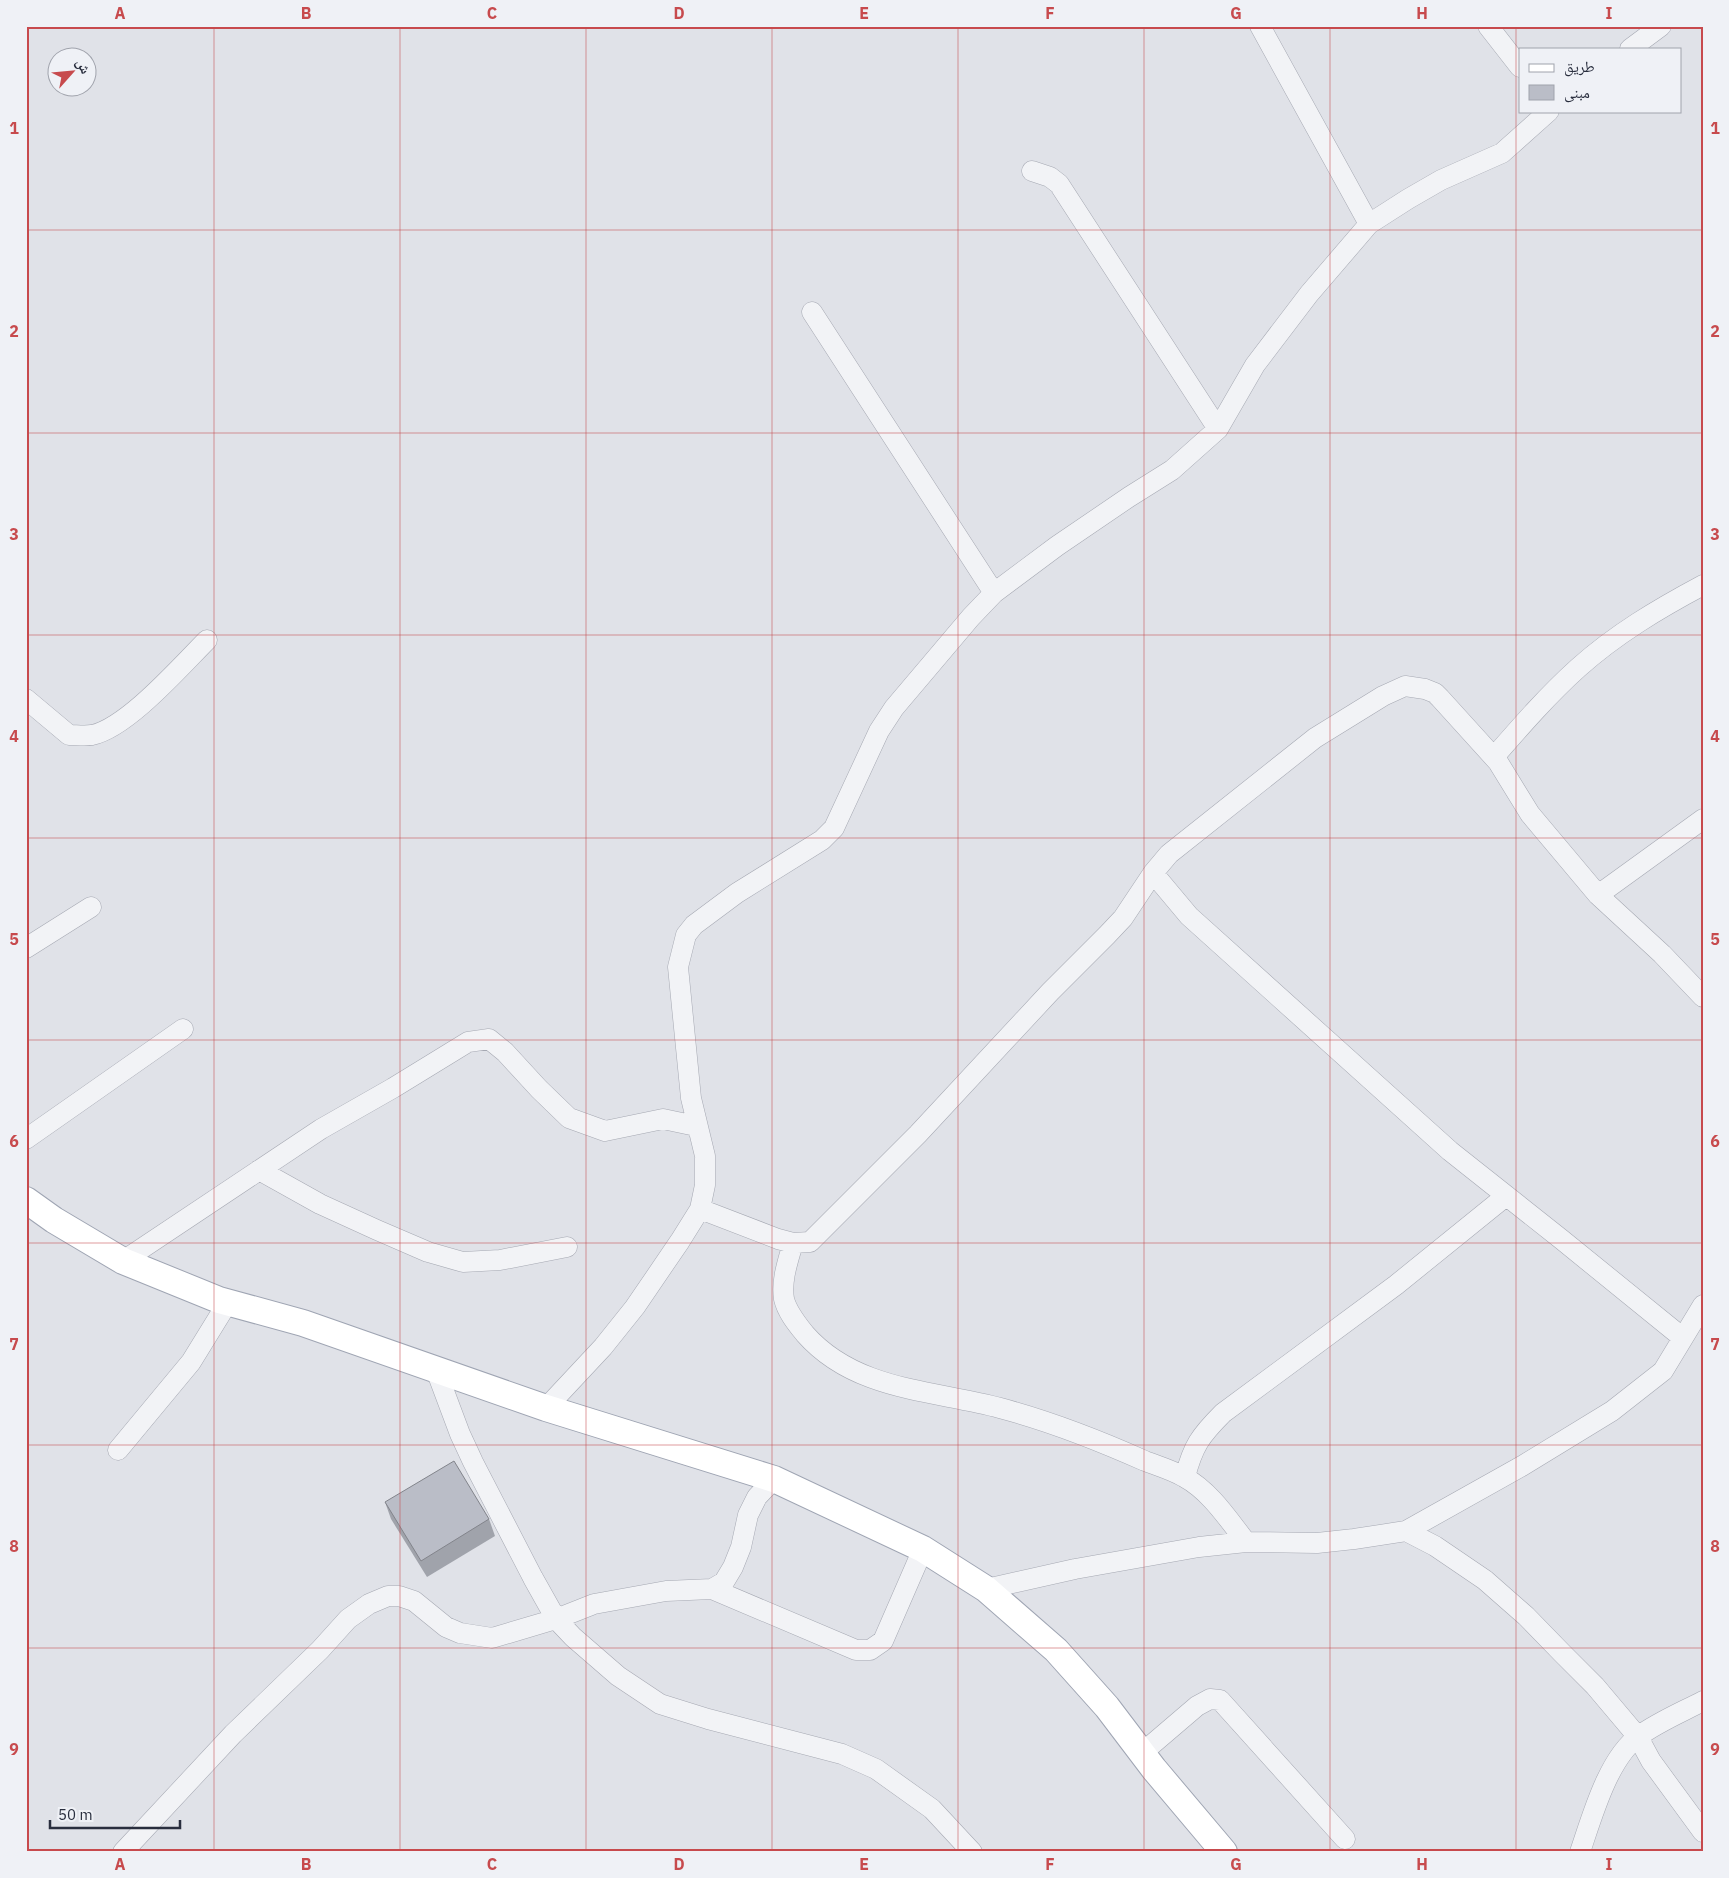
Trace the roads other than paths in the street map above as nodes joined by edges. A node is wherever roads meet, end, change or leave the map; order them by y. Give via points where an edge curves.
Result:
1 (1260, 26) edge
2 (1488, 26) edge
3 (1661, 26) edge
4 (1631, 48) edge
5 (1519, 66) edge
6 (1548, 112) edge
7 (1032, 170) dead end
8 (1369, 224) junction
9 (812, 312) dead end
10 (1218, 430) junction
11 (1703, 585) edge
12 (994, 593) junction
13 (207, 640) dead end
14 (26, 699) edge
15 (1494, 757) junction
16 (1703, 819) edge
17 (1152, 873) junction
18 (1598, 895) junction
19 (91, 907) dead end
20 (26, 948) edge
21 (1703, 997) edge
22 (183, 1029) dead end
23 (696, 1126) junction
24 (26, 1139) edge
25 (260, 1170) junction
26 (1506, 1196) junction
27 (26, 1200) edge
28 (700, 1208) junction
29 (793, 1243) junction
30 (567, 1247) dead end
31 (123, 1261) junction
32 (228, 1302) junction
33 (1703, 1305) edge
34 (1683, 1338) junction
35 (436, 1370) junction
36 (546, 1408) junction
37 (118, 1450) dead end
38 (1185, 1477) junction
39 (774, 1479) junction
40 (1406, 1531) junction
41 (1246, 1542) junction
42 (923, 1549) junction
43 (712, 1589) junction
44 (986, 1589) junction
45 (556, 1619) junction
46 (1703, 1700) edge
47 (1638, 1737) junction
48 (1142, 1753) junction
49 (1703, 1832) edge
50 (1345, 1839) dead end
51 (124, 1852) edge
52 (972, 1852) edge
53 (1224, 1852) edge
54 (1580, 1852) edge

1 - 8 street
2 - 5 street
3 - 4 street
6 - 8 street via 1502,153 1433,185
7 - 10 street via 1059,184
8 - 10 street via 1309,294 1255,365
9 - 12 street
10 - 12 street via 1172,470 1057,546
11 - 15 street via 1632,626 1579,667 1548,696
12 - 23 street via 894,708 879,731 834,828 822,840 737,893 694,925 686,935 678,967
13 - 14 street via 166,683 116,726 92,735 69,735
15 - 17 street via 1435,693 1406,686 1396,689 1315,738 1169,854
15 - 18 street via 1530,814
16 - 18 street
17 - 26 street via 1189,916 1450,1151
17 - 29 street via 1123,918 911,1141 815,1238 810,1242
18 - 21 street
19 - 20 street
22 - 24 street
23 - 25 street via 663,1119 605,1131 569,1118 489,1039 468,1042 321,1129
23 - 28 street via 705,1156 705,1185
25 - 30 street via 320,1204 377,1230 428,1252 464,1262 500,1260
25 - 31 street
26 - 34 street
26 - 38 street via 1396,1285 1223,1414 1201,1436
27 - 31 main road
28 - 29 street
28 - 36 street via 634,1307 603,1347
29 - 38 street via 783,1281 784,1300 795,1322 817,1348 857,1372 898,1387 935,1396 973,1400 1022,1414
31 - 32 main road
32 - 35 main road via 303,1323
32 - 37 street via 191,1362
33 - 34 street
34 - 40 street via 1663,1371 1612,1411
35 - 36 main road
35 - 45 street via 473,1462
36 - 39 main road
38 - 41 street via 1215,1503
39 - 42 main road
39 - 43 street via 757,1497 748,1515 733,1567 724,1582
40 - 41 street via 1317,1543
40 - 47 street via 1485,1580 1526,1616 1595,1686
41 - 44 street via 1075,1568
42 - 43 street via 883,1641 870,1650 856,1650
42 - 44 main road
43 - 45 street via 639,1595 594,1604
44 - 48 main road via 1056,1650 1107,1707
45 - 51 street via 492,1638 476,1637 446,1627 414,1601 399,1596 388,1596 369,1604 348,1619 233,1734
45 - 52 street via 618,1676 660,1704 842,1754 876,1769 932,1809
46 - 47 street
47 - 49 street via 1651,1761
47 - 54 street via 1621,1755 1609,1775
48 - 50 street via 1197,1706 1210,1699 1220,1700
48 - 53 main road

